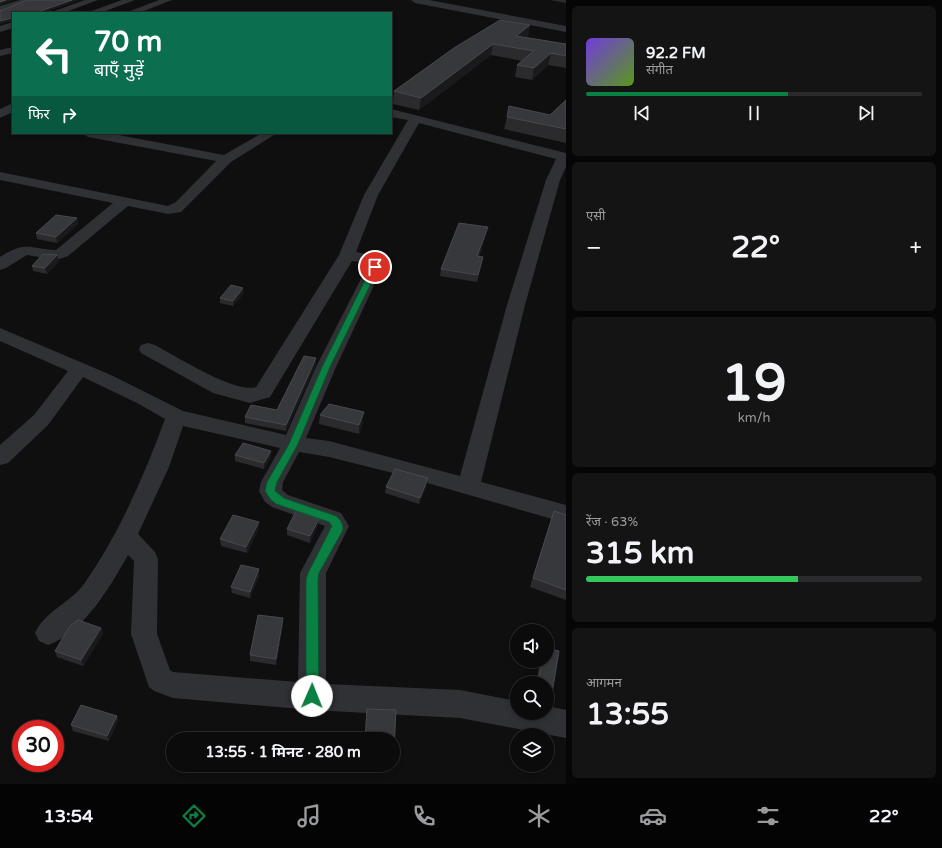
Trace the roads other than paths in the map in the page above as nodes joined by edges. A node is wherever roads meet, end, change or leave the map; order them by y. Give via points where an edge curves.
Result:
1 (29, 0) edge
2 (94, 0) edge
3 (115, 0) edge
4 (130, 0) edge
5 (147, 0) edge
6 (168, 0) edge
7 (415, 0) edge
8 (432, 0) edge
9 (459, 0) edge
10 (0, 9) edge
11 (57, 12) edge
12 (78, 12) edge
13 (94, 12) edge
14 (112, 12) edge
15 (133, 12) edge
16 (0, 16) edge
17 (12, 20) edge
18 (566, 20) edge
19 (12, 25) edge
20 (566, 26) edge
21 (0, 29) edge
22 (566, 29) edge
23 (12, 32) edge
24 (0, 35) edge
25 (12, 36) edge
26 (0, 39) edge
27 (12, 44) edge
28 (0, 47) edge
29 (12, 50) edge
30 (0, 54) edge
31 (12, 108) edge
32 (392, 113) edge
33 (0, 114) edge
34 (415, 118) junction
35 (0, 119) edge
36 (12, 121) edge
37 (93, 134) edge
38 (269, 134) edge
39 (565, 157) edge
40 (226, 159) junction
41 (0, 176) edge
42 (124, 202) junction
43 (347, 255) junction
44 (0, 265) edge
45 (3, 338) edge
46 (148, 349) dead end
47 (79, 369) junction
48 (176, 416) junction
49 (293, 444) junction
50 (0, 457) edge
51 (469, 486) junction
52 (566, 514) edge
53 (125, 537) junction
54 (48, 633) dead end
55 (312, 696) junction
56 (566, 724) edge

1 - 10 street
2 - 11 street
3 - 12 street
4 - 13 street
5 - 14 street
6 - 15 street
7 - 22 street
8 - 20 street
9 - 18 street
16 - 17 street
19 - 21 street
23 - 24 street
25 - 26 street
27 - 28 street
29 - 30 street
31 - 33 street
32 - 34 street
34 - 39 street
34 - 43 street via 371,195
35 - 36 street
37 - 40 street
38 - 40 street
39 - 51 street via 553,180 516,305
40 - 42 street via 176,209 160,210
41 - 42 street
42 - 44 street via 62,253 25,249
43 - 46 street via 267,387 257,395 243,395 220,388
43 - 49 street via 371,259 376,264 326,367
45 - 47 street
47 - 48 street via 146,399
47 - 50 street via 41,420
48 - 49 street
48 - 53 street via 158,468
49 - 51 street via 329,449
49 - 55 street via 272,482 270,491 280,501 333,519 337,526 313,573
51 - 52 street
53 - 54 street via 84,604
53 - 55 street via 146,559 144,634 159,678 173,685
55 - 56 street via 460,704

